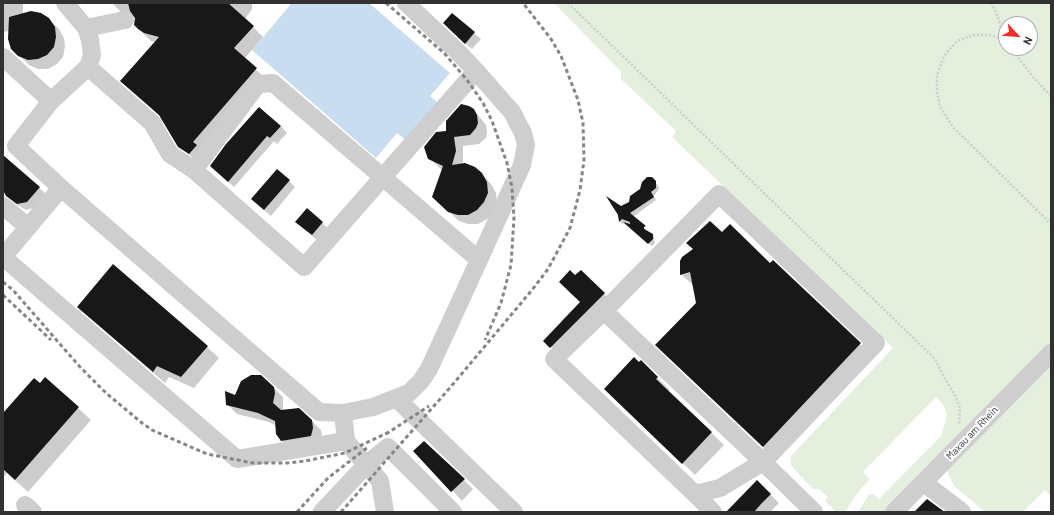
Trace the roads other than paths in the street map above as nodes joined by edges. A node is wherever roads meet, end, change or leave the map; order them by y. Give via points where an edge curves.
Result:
1 (65, 3) edge
2 (406, 3) edge
3 (125, 20) dead end
4 (86, 28) junction
5 (3, 57) edge
6 (88, 67) junction
7 (476, 71) junction
8 (51, 100) junction
9 (194, 170) junction
10 (383, 178) junction
11 (61, 188) junction
12 (3, 206) edge
13 (28, 227) junction
14 (3, 257) edge
15 (479, 260) junction
16 (604, 311) junction
17 (1051, 353) edge
18 (396, 398) junction
19 (343, 413) junction
20 (346, 441) junction
21 (763, 462) junction
22 (366, 465) junction
23 (924, 483) junction
24 (695, 494) junction
25 (322, 512) edge
26 (385, 512) edge
27 (453, 512) edge
28 (514, 512) edge
29 (713, 512) edge
30 (814, 512) edge
31 (894, 512) edge
32 (962, 512) edge

1 - 4 lane
2 - 7 lane
3 - 4 lane
4 - 6 lane via 92,55
5 - 8 lane
6 - 8 lane
6 - 9 lane via 152,123 170,154
7 - 10 lane
7 - 15 lane via 512,112 526,145 522,165
8 - 11 lane via 16,146
9 - 10 lane via 304,267
9 - 10 lane via 255,88 260,84 273,83
10 - 15 lane
11 - 13 lane
11 - 19 lane via 319,412
12 - 13 lane
13 - 14 lane
14 - 20 lane via 237,459
15 - 18 lane via 429,369 409,393
16 - 21 lane
16 - 21 lane via 718,194 876,343
16 - 24 lane via 554,360
17 - 23 lane, Maxau am Rhein
18 - 19 lane via 373,407
18 - 28 lane
19 - 20 lane
20 - 22 lane
21 - 24 lane via 720,488
21 - 30 lane
22 - 25 lane
22 - 26 lane via 380,481
22 - 27 lane via 388,447
23 - 31 lane, Maxau am Rhein
23 - 32 lane
24 - 29 lane

